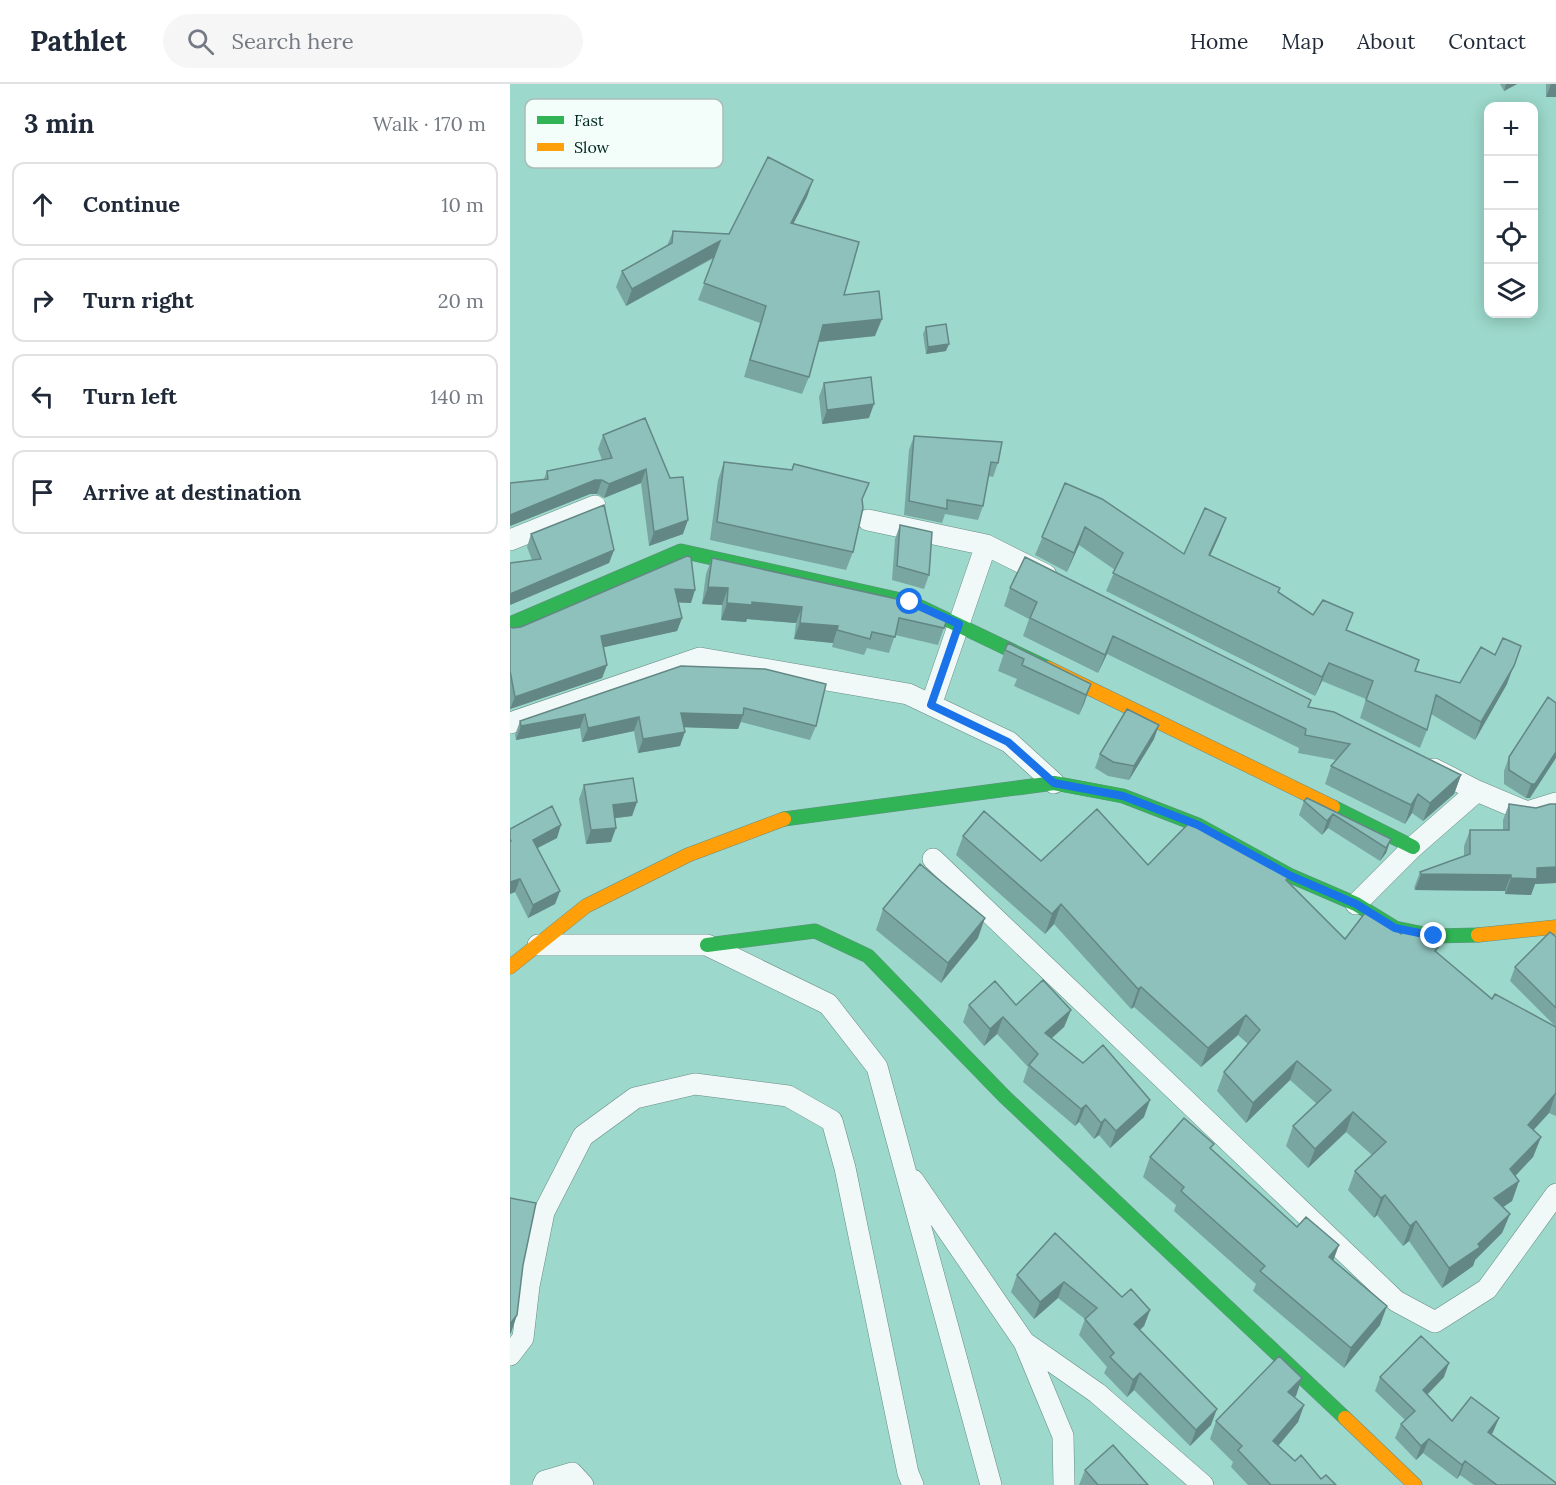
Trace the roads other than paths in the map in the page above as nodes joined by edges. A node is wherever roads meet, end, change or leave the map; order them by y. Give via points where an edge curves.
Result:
1 (595, 506) edge
2 (868, 520) dead end
3 (510, 540) edge
4 (986, 545) junction
5 (1061, 583) edge
6 (510, 624) edge
7 (959, 624) junction
8 (931, 705) junction
9 (510, 723) edge
10 (1413, 759) edge
11 (1054, 783) junction
12 (1477, 791) junction
13 (1556, 803) edge
14 (1413, 847) junction
15 (933, 859) dead end
16 (1356, 904) junction
17 (1556, 927) edge
18 (538, 945) junction
19 (707, 945) junction
20 (510, 967) edge
21 (903, 1165) junction
22 (1556, 1194) edge
23 (1023, 1342) junction
24 (510, 1355) edge
25 (543, 1485) edge
26 (583, 1485) edge
27 (913, 1485) edge
28 (991, 1485) edge
29 (1064, 1485) edge
30 (1203, 1485) edge
31 (1415, 1485) edge

1 - 3 street
2 - 4 street
4 - 5 street
4 - 7 street
6 - 7 street via 681,550 910,602
7 - 8 street
7 - 14 street
8 - 9 street via 908,694 700,658
8 - 11 street via 1008,742
10 - 12 street
11 - 16 street via 1123,796 1198,825 1291,876
11 - 18 street via 787,818 688,855 586,906
12 - 13 street via 1527,812
12 - 14 street
14 - 16 street
15 - 22 street via 1396,1301 1435,1322 1486,1289
16 - 17 street via 1395,928 1434,936 1498,935
18 - 19 street
18 - 20 street
19 - 21 street via 828,1004 877,1067
19 - 31 street via 815,931 868,956 1004,1096
21 - 23 street
21 - 28 street
23 - 29 street via 1063,1436
23 - 30 street via 1097,1393
24 - 27 street via 523,1338 544,1212 583,1136 635,1098 695,1084 788,1096 832,1121
25 - 26 street via 572,1473

